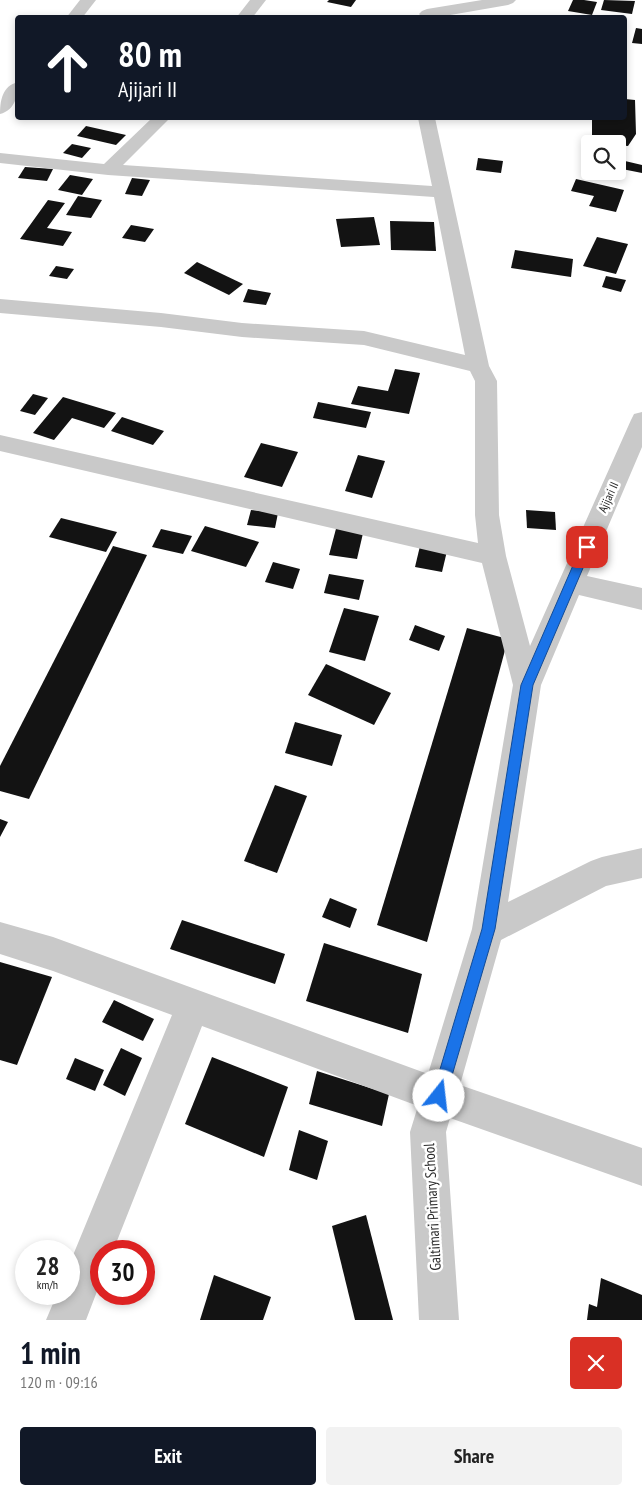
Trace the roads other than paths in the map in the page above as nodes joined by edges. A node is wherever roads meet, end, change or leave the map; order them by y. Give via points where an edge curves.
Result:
1 (88, 0) edge
2 (258, 0) edge
3 (508, 0) edge
4 (427, 10) edge
5 (75, 15) edge
6 (246, 15) edge
7 (15, 91) edge
8 (0, 109) edge
9 (159, 120) edge
10 (427, 120) edge
11 (0, 158) edge
12 (108, 170) junction
13 (443, 192) junction
14 (0, 306) edge
15 (478, 366) junction
16 (642, 420) edge
17 (3, 450) edge
18 (493, 556) junction
19 (571, 583) junction
20 (642, 599) edge
21 (527, 685) junction
22 (642, 863) edge
23 (488, 929) junction
24 (0, 938) edge
25 (193, 1006) junction
26 (439, 1096) junction
27 (642, 1167) edge
28 (66, 1320) edge
29 (439, 1320) edge

1 - 5 street
2 - 6 street
3 - 4 street
7 - 8 street
9 - 12 street
10 - 13 street
11 - 12 street
12 - 13 street
13 - 15 street
14 - 15 street via 242,330 364,338
15 - 18 street via 486,381 486,515
16 - 19 street, Ajijari II
17 - 18 street via 175,482
18 - 21 street
19 - 20 street
19 - 21 street, Ajijari II
21 - 23 street, Galtimari Primary School
22 - 23 street via 602,872
23 - 26 street, Galtimari Primary School
24 - 25 street via 53,954
25 - 26 street
25 - 28 street
26 - 27 street
26 - 29 street, Galtimari Primary School via 428,1132

